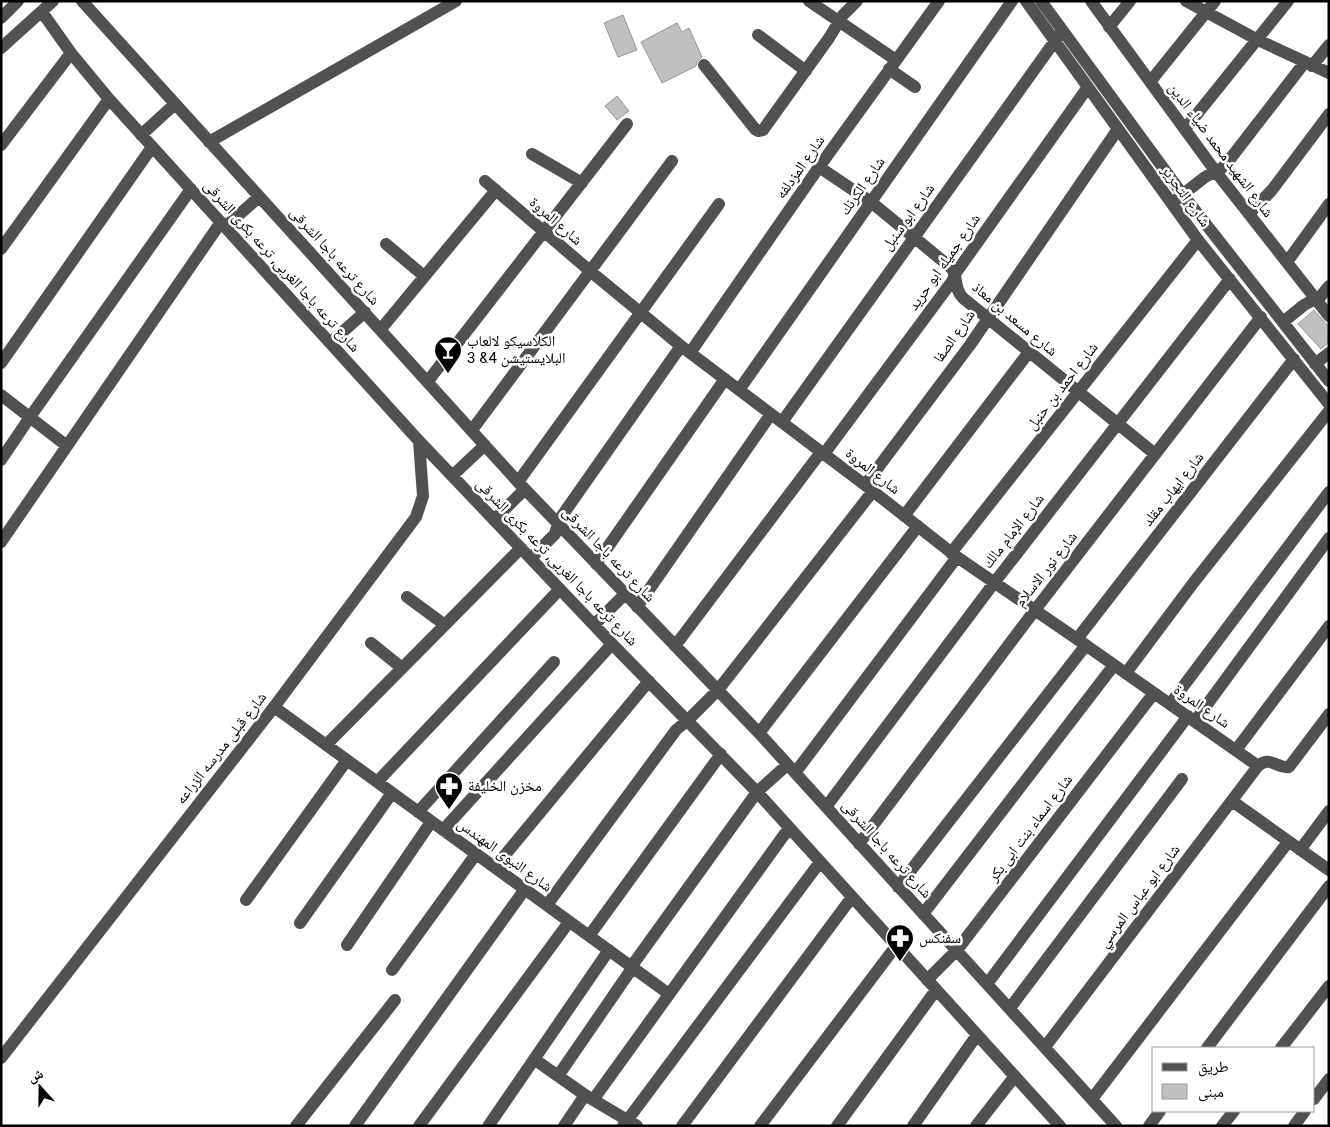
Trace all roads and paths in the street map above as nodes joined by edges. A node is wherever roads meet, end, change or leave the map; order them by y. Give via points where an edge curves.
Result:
1 (18, 1) edge
2 (53, 1) edge
3 (82, 1) edge
4 (809, 1) edge
5 (857, 1) edge
6 (939, 1) edge
7 (1012, 1) edge
8 (1026, 1) edge
9 (1041, 1) edge
10 (1091, 1) edge
11 (1130, 1) edge
12 (1186, 1) edge
13 (1215, 1) edge
14 (1288, 1) edge
15 (452, 2) edge
16 (42, 12) junction
17 (1205, 13) junction
18 (1, 18) edge
19 (839, 22) junction
20 (1110, 27) junction
21 (758, 35) dead end
22 (1058, 36) junction
23 (1258, 40) junction
24 (1329, 45) edge
25 (1, 48) edge
26 (71, 53) junction
27 (892, 64) junction
28 (1309, 64) junction
29 (704, 65) dead end
30 (806, 71) junction
31 (1329, 73) edge
32 (1150, 82) junction
33 (916, 87) dead end
34 (1088, 87) junction
35 (109, 99) junction
36 (175, 104) junction
37 (1329, 114) edge
38 (627, 124) dead end
39 (1185, 129) junction
40 (1118, 130) junction
41 (141, 134) junction
42 (209, 142) junction
43 (1, 145) edge
44 (152, 147) junction
45 (532, 154) dead end
46 (672, 161) dead end
47 (819, 167) junction
48 (1216, 172) junction
49 (485, 181) dead end
50 (582, 182) junction
51 (190, 189) junction
52 (496, 190) junction
53 (1183, 195) junction
54 (259, 196) junction
55 (871, 202) junction
56 (1171, 203) junction
57 (719, 204) dead end
58 (1329, 204) edge
59 (1249, 214) junction
60 (223, 224) junction
61 (544, 231) junction
62 (914, 237) junction
63 (1198, 240) junction
64 (386, 244) dead end
65 (1, 249) edge
66 (1287, 262) junction
67 (590, 271) junction
68 (955, 274) junction
69 (424, 276) junction
70 (1230, 279) junction
71 (1329, 286) edge
72 (1316, 300) junction
73 (365, 312) junction
74 (639, 312) junction
75 (1329, 316) edge
76 (1261, 317) junction
77 (987, 318) junction
78 (1284, 322) junction
79 (381, 329) junction
80 (330, 343) junction
81 (685, 350) junction
82 (1030, 352) junction
83 (1329, 353) edge
84 (1294, 359) junction
85 (1, 363) edge
86 (1315, 364) junction
87 (725, 380) junction
88 (428, 381) junction
89 (1329, 381) edge
90 (739, 390) junction
91 (1078, 392) junction
92 (1, 395) edge
93 (1329, 404) edge
94 (1329, 411) edge
95 (771, 414) junction
96 (30, 417) junction
97 (782, 422) junction
98 (1118, 424) junction
99 (472, 430) junction
100 (419, 441) junction
101 (485, 445) junction
102 (67, 446) junction
103 (822, 453) junction
104 (1155, 454) junction
105 (1, 460) edge
106 (452, 476) junction
107 (522, 485) junction
108 (869, 488) junction
109 (1329, 492) edge
110 (904, 516) junction
111 (494, 520) junction
112 (558, 525) junction
113 (918, 526) junction
114 (1329, 538) edge
115 (1, 542) edge
116 (520, 548) junction
117 (954, 555) junction
118 (531, 558) junction
119 (596, 564) junction
120 (994, 583) junction
121 (560, 590) junction
122 (625, 594) junction
123 (407, 597) dead end
124 (637, 606) junction
125 (1034, 610) junction
126 (444, 625) junction
127 (594, 625) junction
128 (1329, 626) edge
129 (371, 642) dead end
130 (1081, 642) junction
131 (612, 644) junction
132 (675, 646) junction
133 (554, 662) dead end
134 (1114, 665) junction
135 (402, 668) junction
136 (1126, 673) junction
137 (649, 681) junction
138 (718, 690) junction
139 (1154, 692) junction
140 (1170, 704) junction
141 (274, 707) junction
142 (1329, 714) edge
143 (1191, 719) junction
144 (688, 720) junction
145 (759, 733) junction
146 (326, 745) junction
147 (1236, 750) junction
148 (721, 754) junction
149 (347, 760) junction
150 (1258, 766) junction
151 (791, 769) junction
152 (1182, 779) dead end
153 (377, 782) junction
154 (758, 792) junction
155 (392, 793) junction
156 (1232, 801) junction
157 (826, 807) junction
158 (1329, 811) edge
159 (418, 812) junction
160 (432, 822) junction
161 (790, 828) junction
162 (443, 830) junction
163 (1288, 842) junction
164 (859, 844) junction
165 (1300, 850) junction
166 (476, 854) junction
167 (820, 862) junction
168 (495, 868) junction
169 (1329, 870) edge
170 (898, 886) junction
171 (1329, 886) edge
172 (525, 889) junction
173 (852, 897) junction
174 (246, 900) dead end
175 (546, 905) junction
176 (923, 914) junction
177 (569, 922) junction
178 (300, 923) dead end
179 (589, 936) junction
180 (347, 945) dead end
181 (896, 946) junction
182 (609, 950) junction
183 (957, 950) junction
184 (632, 967) junction
185 (392, 970) dead end
186 (927, 980) junction
187 (987, 984) junction
188 (1329, 986) edge
189 (936, 990) junction
190 (669, 994) junction
191 (395, 1000) dead end
192 (1010, 1008) junction
193 (977, 1034) junction
194 (1045, 1047) junction
195 (1208, 1047) edge
196 (1282, 1047) edge
197 (1, 1058) edge
198 (534, 1059) junction
199 (558, 1076) junction
200 (1015, 1076) junction
201 (1329, 1079) edge
202 (589, 1098) junction
203 (1315, 1098) edge
204 (1092, 1099) junction
205 (1159, 1112) edge
206 (1233, 1112) edge
207 (1304, 1112) edge
208 (1050, 1115) junction
209 (629, 1124) edge
210 (489, 1125) edge
211 (296, 1126) edge
212 (355, 1126) edge
213 (419, 1126) edge
214 (564, 1126) edge
215 (682, 1126) edge
216 (760, 1126) edge
217 (837, 1126) edge
218 (913, 1126) edge
219 (976, 1126) edge
220 (1042, 1126) edge
221 (1060, 1126) edge
222 (1116, 1126) edge
223 (1149, 1126) edge
224 (1222, 1126) edge
225 (1294, 1126) edge

1 - 18 street
2 - 16 street
3 - 36 street, شارع ترعه باجا الشرقى
4 - 19 street
5 - 19 street
6 - 27 street, شارع المزدلفه
7 - 55 street, شارع الكرنك
8 - 22 street, شارع التحرير
9 - 22 street, شارع التحرير
10 - 20 street, شارع الشهيد محمد ضياء الدين
11 - 20 street
12 - 17 street
13 - 17 street
14 - 23 street
15 - 42 street
16 - 25 street
16 - 26 street, شارع ترعه باجا الغربى, ترعه بكرى الشرقى
17 - 23 street
17 - 32 street
19 - 27 street
19 - 30 street
20 - 32 street, شارع الشهيد محمد ضياء الدين
21 - 30 street
22 - 34 street, شارع التحرير
22 - 53 street, شارع التحرير
22 - 62 street, شارع ابو سنبل
23 - 28 street
23 - 39 street
24 - 28 street
26 - 35 street, شارع ترعه باجا الغربى, ترعه بكرى الشرقى
26 - 43 street
27 - 33 street
27 - 47 street, شارع المزدلفه
28 - 31 street
28 - 48 street
29 - 30 street via 758,131 766,127
32 - 39 street, شارع الشهيد محمد ضياء الدين
34 - 40 street, شارع التحرير
34 - 68 street, شارع جميله ابو حريد
35 - 41 street, شارع ترعه باجا الغربى, ترعه بكرى الشرقى
35 - 65 street
36 - 41 street
36 - 42 street, شارع ترعه باجا الشرقى
37 - 59 street via 1272,190
38 - 50 street
39 - 48 street, شارع الشهيد محمد ضياء الدين
40 - 56 street, شارع التحرير
40 - 77 street, شارع الصفا
41 - 44 street, شارع ترعه باجا الغربى, ترعه بكرى الشرقى
42 - 54 street, شارع ترعه باجا الشرقى
44 - 51 street, شارع ترعه باجا الغربى, ترعه بكرى الشرقى
44 - 85 street
45 - 50 street
46 - 67 street
47 - 55 street, شارع مسعد بن معاذ
47 - 81 street, شارع المزدلفه
48 - 53 street
48 - 59 street, شارع الشهيد محمد ضياء الدين
49 - 52 street, شارع المروة
50 - 61 street
51 - 60 street, شارع ترعه باجا الغربى, ترعه بكرى الشرقى
51 - 96 street
52 - 61 street, شارع المروة
52 - 69 street
53 - 56 street
53 - 78 street, شارع التحرير
54 - 60 street
54 - 73 street, شارع ترعه باجا الشرقى
55 - 62 street, شارع مسعد بن معاذ
55 - 90 street, شارع الكرنك
56 - 63 street, شارع التحرير
57 - 74 street
58 - 66 street
59 - 66 street, شارع الشهيد محمد ضياء الدين
60 - 80 street, شارع ترعه باجا الغربى, ترعه بكرى الشرقى
60 - 102 street
61 - 67 street, شارع المروة
61 - 88 street
62 - 68 street, شارع مسعد بن معاذ
62 - 97 street, شارع ابو سنبل
63 - 70 street, شارع التحرير
63 - 91 street, شارع احمد بن حنبل
64 - 69 street
66 - 72 street, شارع الشهيد محمد ضياء الدين
67 - 74 street, شارع المروة
67 - 99 street
68 - 77 street, شارع مسعد بن معاذ via 958,293
68 - 103 street, شارع جميله ابو حريد
69 - 79 street
70 - 76 street, شارع التحرير
70 - 98 street, شارع الإمام مالك
71 - 72 street
72 - 75 street, شارع الشهيد محمد ضياء الدين
72 - 78 street via 1304,305
73 - 79 street, شارع ترعه باجا الشرقى
73 - 80 street
74 - 81 street, شارع المروة
74 - 107 street
76 - 84 street, شارع التحرير
76 - 104 street, شارع نور الاسلام
77 - 82 street, شارع مسعد بن معاذ
77 - 108 street, شارع الصفا
78 - 86 street, شارع التحرير
79 - 88 street, شارع ترعه باجا الشرقى
80 - 100 street, شارع ترعه باجا الغربى, ترعه بكرى الشرقى
81 - 87 street, شارع المروة
81 - 112 street, شارع المزدلفه
82 - 91 street, شارع مسعد بن معاذ
82 - 110 street
83 - 86 street
84 - 93 street, شارع التحرير
84 - 130 street, شارع ايهاب مقلد
86 - 89 street, شارع التحرير
87 - 90 street, شارع المروة
87 - 119 street
88 - 99 street, شارع ترعه باجا الشرقى
90 - 95 street, شارع المروة
91 - 98 street, شارع مسعد بن معاذ
91 - 117 street, شارع احمد بن حنبل
92 - 96 street
94 - 136 street
95 - 97 street, شارع المروة
95 - 124 street
96 - 102 street
96 - 105 street
97 - 103 street, شارع المروة
98 - 104 street, شارع مسعد بن معاذ
98 - 120 street, شارع الإمام مالك
99 - 101 street, شارع ترعه باجا الشرقى
100 - 106 street, شارع ترعه باجا الغربى, ترعه بكرى الشرقى
100 - 141 street, شارع قبلى مدرسه الزراعه via 422,496 416,517
101 - 106 street
101 - 107 street, شارع ترعه باجا الشرقى
102 - 115 street
103 - 108 street, شارع المروة
103 - 132 street, شارع جميله ابو حريد
104 - 125 street, شارع نور الاسلام
106 - 111 street, شارع ترعه باجا الغربى, ترعه بكرى الشرقى
107 - 111 street
107 - 112 street, شارع ترعه باجا الشرقى
108 - 110 street, شارع المروة
108 - 138 street, شارع الصفا
109 - 140 street
110 - 113 street, شارع المروة
111 - 116 street, شارع ترعه باجا الغربى, ترعه بكرى الشرقى
112 - 118 street, شارع المزدلفه via 556,534
112 - 119 street, شارع ترعه باجا الشرقى
113 - 117 street, شارع المروة
113 - 145 street
114 - 143 street
116 - 118 street, شارع ترعه باجا الغربى, ترعه بكرى الشرقى
116 - 126 street
117 - 120 street, شارع المروة
117 - 151 street, شارع احمد بن حنبل
118 - 121 street, شارع ترعه باجا الغربى, ترعه بكرى الشرقى
119 - 122 street, شارع ترعه باجا الشرقى
120 - 125 street, شارع المروة
120 - 157 street, شارع الإمام مالك
121 - 127 street, شارع ترعه باجا الغربى, ترعه بكرى الشرقى
121 - 153 street
122 - 124 street, شارع ترعه باجا الشرقى
122 - 127 street
123 - 126 street
124 - 132 street, شارع ترعه باجا الشرقى
125 - 130 street, شارع المروة
125 - 164 street, شارع نور الاسلام
126 - 135 street
127 - 131 street, شارع ترعه باجا الغربى, ترعه بكرى الشرقى
128 - 147 street
129 - 135 street
130 - 134 street, شارع المروة
130 - 170 street, شارع ايهاب مقلد
131 - 137 street, شارع ترعه باجا الغربى, ترعه بكرى الشرقى
131 - 162 street
132 - 138 street, شارع ترعه باجا الشرقى
133 - 159 street
134 - 136 street, شارع المروة
134 - 176 street
135 - 146 street
136 - 139 street, شارع المروة
137 - 144 street, شارع ترعه باجا الغربى, ترعه بكرى الشرقى
137 - 168 street
138 - 144 street, شارع الصفا
138 - 145 street, شارع ترعه باجا الشرقى
139 - 140 street, شارع المروة
139 - 183 street, شارع اسماء بنت ابى بكر
140 - 143 street, شارع المروة
141 - 146 street, شارع النبوى المهندس
141 - 197 street, شارع قبلى مدرسه الزراعه
142 - 150 street via 1290,767 1270,761
143 - 147 street, شارع المروة
143 - 187 street
144 - 148 street, شارع ترعه باجا الغربى, ترعه بكرى الشرقى
144 - 175 street, شارع الصفا via 676,730
145 - 151 street, شارع ترعه باجا الشرقى
146 - 149 street, شارع النبوى المهندس
147 - 150 street, شارع المروة
148 - 154 street, شارع ترعه باجا الغربى, ترعه بكرى الشرقى
148 - 179 street
149 - 153 street, شارع النبوى المهندس
149 - 174 street
150 - 156 street, شارع ابو عباس المرسي
151 - 154 street, شارع احمد بن حنبل
151 - 157 street, شارع ترعه باجا الشرقى
152 - 192 street
153 - 155 street, شارع النبوى المهندس
154 - 161 street, شارع ترعه باجا الغربى, ترعه بكرى الشرقى
154 - 184 street, شارع احمد بن حنبل
155 - 159 street, شارع النبوى المهندس
155 - 178 street
156 - 163 street
156 - 194 street, شارع ابو عباس المرسي
157 - 164 street, شارع ترعه باجا الشرقى
158 - 165 street
159 - 160 street, شارع النبوى المهندس
160 - 162 street, شارع النبوى المهندس
160 - 180 street
161 - 167 street, شارع ترعه باجا الغربى, ترعه بكرى الشرقى
161 - 190 street
162 - 166 street, شارع النبوى المهندس
163 - 165 street
163 - 204 street
164 - 170 street, شارع ترعه باجا الشرقى
165 - 169 street
166 - 168 street, شارع النبوى المهندس
166 - 185 street
167 - 173 street, شارع ترعه باجا الغربى, ترعه بكرى الشرقى
167 - 209 street
168 - 172 street, شارع النبوى المهندس
170 - 176 street, شارع ترعه باجا الشرقى
171 - 195 street
172 - 175 street, شارع النبوى المهندس
172 - 212 street
173 - 181 street, شارع ترعه باجا الغربى, ترعه بكرى الشرقى
173 - 215 street
175 - 177 street, شارع النبوى المهندس
176 - 183 street, شارع ترعه باجا الشرقى
177 - 179 street, شارع النبوى المهندس
177 - 213 street
179 - 182 street, شارع النبوى المهندس
181 - 186 street, شارع ترعه باجا الغربى, ترعه بكرى الشرقى
181 - 216 street
182 - 184 street, شارع النبوى المهندس
182 - 198 street
183 - 186 street, شارع اسماء بنت ابى بكر
183 - 187 street, شارع ترعه باجا الشرقى
184 - 190 street, شارع النبوى المهندس
184 - 199 street, شارع احمد بن حنبل
186 - 189 street, شارع ترعه باجا الغربى, ترعه بكرى الشرقى
187 - 192 street, شارع ترعه باجا الشرقى
188 - 196 street
189 - 193 street, شارع ترعه باجا الغربى, ترعه بكرى الشرقى
189 - 217 street
190 - 202 street
191 - 211 street
192 - 194 street, شارع ترعه باجا الشرقى
193 - 200 street, شارع ترعه باجا الغربى, ترعه بكرى الشرقى
193 - 218 street
194 - 204 street, شارع ترعه باجا الشرقى
198 - 199 street
198 - 210 street
199 - 202 street
200 - 208 street, شارع ترعه باجا الغربى, ترعه بكرى الشرقى
200 - 219 street
201 - 203 street
202 - 209 street
202 - 214 street
204 - 222 street, شارع ترعه باجا الشرقى
205 - 223 street
206 - 224 street
207 - 225 street
208 - 220 street
208 - 221 street, شارع ترعه باجا الغربى, ترعه بكرى الشرقى

